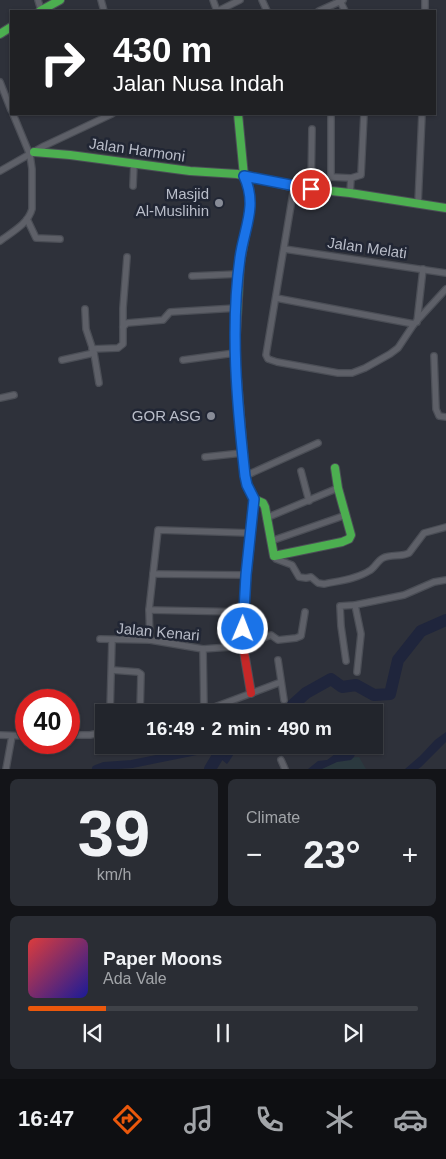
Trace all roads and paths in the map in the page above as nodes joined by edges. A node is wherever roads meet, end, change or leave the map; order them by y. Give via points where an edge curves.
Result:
1 (60, 0) edge
2 (240, 0) edge
3 (342, 1) edge
4 (43, 10) edge
5 (219, 10) edge
6 (321, 10) edge
7 (0, 82) edge
8 (10, 107) edge
9 (13, 115) edge
10 (110, 115) edge
11 (238, 115) edge
12 (331, 115) edge
13 (364, 115) edge
14 (422, 115) edge
15 (312, 129) dead end
16 (32, 154) junction
17 (134, 163) junction
18 (0, 171) edge
19 (240, 175) junction
20 (351, 178) junction
21 (133, 186) dead end
22 (294, 186) junction
23 (311, 189) junction
24 (350, 193) junction
25 (418, 204) junction
26 (446, 208) edge
27 (27, 219) junction
28 (60, 239) dead end
29 (0, 241) edge
30 (284, 248) junction
31 (127, 258) dead end
32 (423, 269) junction
33 (446, 273) edge
34 (239, 274) junction
35 (192, 276) dead end
36 (446, 289) edge
37 (276, 298) junction
38 (237, 308) junction
39 (84, 309) dead end
40 (416, 323) junction
41 (123, 327) junction
42 (93, 351) junction
43 (235, 352) junction
44 (434, 356) dead end
45 (62, 360) dead end
46 (183, 360) dead end
47 (99, 383) dead end
48 (14, 395) dead end
49 (0, 398) edge
50 (446, 416) edge
51 (318, 442) dead end
52 (242, 453) junction
53 (205, 457) dead end
54 (336, 468) dead end
55 (300, 472) dead end
56 (245, 476) junction
57 (338, 488) junction
58 (254, 499) junction
59 (309, 500) junction
60 (346, 516) junction
61 (266, 518) junction
62 (446, 528) edge
63 (250, 533) junction
64 (271, 541) junction
65 (274, 556) junction
66 (153, 574) junction
67 (246, 575) junction
68 (446, 580) edge
69 (355, 605) junction
70 (149, 610) junction
71 (243, 612) junction
72 (305, 612) dead end
73 (100, 639) dead end
74 (112, 640) junction
75 (150, 640) junction
76 (243, 646) junction
77 (203, 648) junction
78 (278, 660) dead end
79 (346, 661) dead end
80 (112, 670) junction
81 (357, 672) dead end
82 (281, 682) junction
83 (251, 693) junction
84 (284, 700) dead end
85 (110, 704) edge
86 (140, 704) edge
87 (204, 704) edge
88 (222, 704) edge
89 (95, 734) edge
90 (0, 735) edge
91 (80, 735) edge
92 (12, 736) joint
93 (281, 760) dead end
94 (6, 769) edge
95 (285, 769) edge

1 - 4 street
2 - 5 street
3 - 6 street
7 - 8 street
9 - 16 street
10 - 16 street
11 - 19 street
12 - 20 street via 331,177
13 - 20 street via 361,175
14 - 25 street
15 - 23 street
16 - 17 street, Jalan Harmoni
16 - 18 street
16 - 27 street via 32,209
17 - 19 street, Jalan Harmoni
17 - 21 street
19 - 22 street, Jalan Harmoni
19 - 34 street via 249,187 251,204
20 - 24 street
22 - 23 street, Jalan Harmoni
22 - 30 street
23 - 24 street, Jalan Harmoni
24 - 25 street, Jalan Harmoni
25 - 26 street, Jalan Harmoni
27 - 28 street via 36,238
27 - 29 street
30 - 32 street, Jalan Melati
30 - 37 street
31 - 41 street
32 - 33 street, Jalan Melati
32 - 40 street
34 - 35 street
34 - 38 street
36 - 40 street
37 - 40 street
37 - 40 street via 266,355 268,359 338,373 365,368 390,354
38 - 41 street via 170,312 163,320 127,323
38 - 43 street
39 - 42 street
41 - 42 street via 120,348
42 - 45 street
42 - 47 street
43 - 46 street
43 - 52 street
44 - 50 street via 436,409 439,416
48 - 49 street
51 - 56 street
52 - 53 street
52 - 56 street
54 - 57 street
55 - 59 street
56 - 58 street
57 - 59 street
57 - 60 street
58 - 61 street via 264,503
58 - 63 street
59 - 61 street
60 - 64 street
60 - 65 street via 351,535 349,539
61 - 64 street
62 - 65 street via 424,533 406,555 383,558 370,571 324,584 318,583 314,577 299,577 292,565
63 - 66 street via 159,530
63 - 67 street
64 - 65 street
66 - 67 street
66 - 70 street
67 - 71 street
68 - 69 street via 404,595
69 - 79 street via 340,606
69 - 81 street via 361,634
70 - 71 street
70 - 75 street
71 - 76 street
72 - 76 street, Jalan Kenari via 301,636 278,640 271,635
73 - 74 street, Jalan Kenari
74 - 75 street, Jalan Kenari
74 - 80 street
75 - 77 street, Jalan Kenari
76 - 77 street, Jalan Kenari
76 - 83 street
77 - 87 street
78 - 82 street
80 - 85 street
80 - 86 street via 142,674
82 - 83 street
82 - 84 street
83 - 88 street
89 - 91 street
90 - 92 street
92 - 94 street
93 - 95 street

